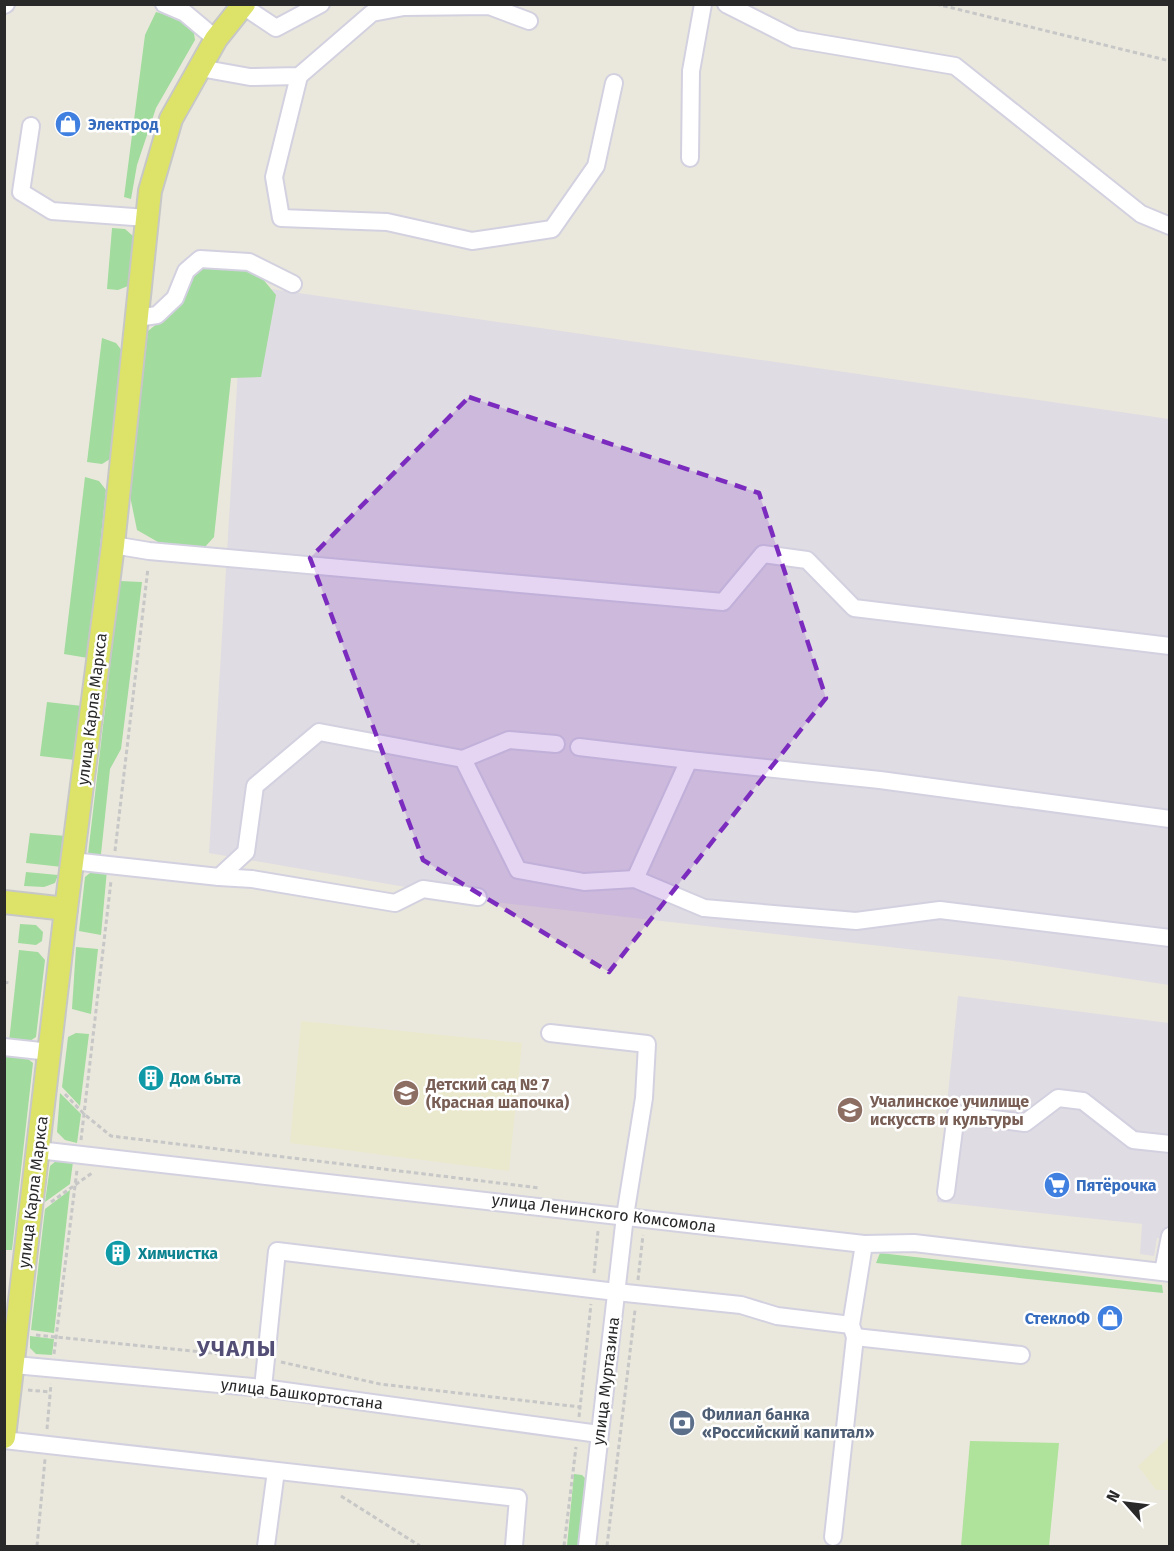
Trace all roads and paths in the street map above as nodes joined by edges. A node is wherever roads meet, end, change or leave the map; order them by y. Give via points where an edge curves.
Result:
1 (164, 4) edge
2 (321, 4) edge
3 (703, 4) edge
4 (726, 4) edge
5 (936, 4) edge
6 (244, 5) edge
7 (530, 21) dead end
8 (216, 39) junction
9 (1170, 61) edge
10 (200, 68) junction
11 (298, 76) junction
12 (614, 83) dead end
13 (31, 126) dead end
14 (690, 158) dead end
15 (147, 218) junction
16 (1170, 226) edge
17 (293, 284) dead end
18 (137, 318) junction
19 (113, 545) junction
20 (149, 551) junction
21 (1170, 646) edge
22 (556, 744) dead end
23 (579, 747) dead end
24 (463, 759) junction
25 (689, 760) junction
26 (1170, 819) edge
27 (72, 861) junction
28 (113, 865) junction
29 (219, 877) junction
30 (635, 879) junction
31 (478, 897) dead end
32 (4, 902) edge
33 (66, 909) junction
34 (1170, 938) edge
35 (550, 1033) dead end
36 (4, 1047) edge
37 (50, 1052) junction
38 (61, 1090) dead end
39 (84, 1114) junction
40 (1170, 1144) edge
41 (38, 1150) junction
42 (79, 1153) junction
43 (550, 1190) dead end
44 (946, 1192) dead end
45 (625, 1216) junction
46 (645, 1218) junction
47 (598, 1231) dead end
48 (1170, 1236) edge
49 (864, 1244) junction
50 (1166, 1273) edge
51 (592, 1289) junction
52 (616, 1292) junction
53 (637, 1295) junction
54 (853, 1331) junction
55 (17, 1332) junction
56 (56, 1337) junction
57 (1021, 1355) dead end
58 (266, 1359) junction
59 (9, 1364) edge
60 (53, 1367) junction
61 (263, 1388) junction
62 (580, 1407) junction
63 (578, 1432) junction
64 (599, 1434) junction
65 (4, 1439) edge
66 (46, 1445) junction
67 (276, 1471) junction
68 (317, 1476) junction
69 (833, 1538) dead end
70 (37, 1546) edge
71 (266, 1546) edge
72 (420, 1546) edge
73 (514, 1546) edge
74 (564, 1546) edge
75 (587, 1546) edge
76 (607, 1546) edge

1 - 8 street via 185,13
2 - 6 street via 276,28
3 - 14 street via 692,71
4 - 16 street via 795,39 955,66 1141,214
5 - 9 path
6 - 8 main road, улица Карла Маркса
7 - 11 street via 489,6 404,7 372,13
8 - 10 main road, улица Карла Маркса
10 - 11 street via 250,77
10 - 15 main road, улица Карла Маркса via 171,119 150,191
11 - 12 street via 274,177 281,218 387,222 472,241 552,229 596,166
13 - 15 street via 21,192 52,211
15 - 18 main road, улица Карла Маркса
17 - 18 street via 249,262 200,259 186,271 169,304 157,315
18 - 19 main road, улица Карла Маркса
19 - 20 street
19 - 27 main road, улица Карла Маркса
20 - 21 street via 723,602 763,554 807,560 854,609
20 - 28 path
22 - 24 street via 509,740
23 - 25 street
24 - 29 street via 319,732 255,786 246,852
24 - 30 street via 518,870 584,882
25 - 26 street via 880,780
25 - 30 street
27 - 28 street
27 - 33 main road, улица Карла Маркса
28 - 29 street
28 - 39 path
29 - 31 street via 395,903 423,890
30 - 34 street via 704,908 856,921 940,910
32 - 33 main road
33 - 37 main road, улица Карла Маркса
35 - 45 street, улица Муртазина via 647,1044 644,1098
36 - 37 street
37 - 41 main road, улица Карла Маркса
38 - 39 path
39 - 42 path
39 - 43 path via 111,1136
40 - 44 street via 1133,1140 1083,1101 1058,1098 1025,1123 956,1113
41 - 42 street, улица Ленинского Комсомола
41 - 55 main road, улица Карла Маркса
42 - 45 street, улица Ленинского Комсомола
42 - 56 path
45 - 46 street, улица Ленинского Комсомола
45 - 52 street, улица Муртазина
46 - 49 street, улица Ленинского Комсомола
46 - 53 path
47 - 51 path
48 - 50 street
49 - 50 street, улица Ленинского Комсомола via 914,1243
49 - 54 street
51 - 52 street
51 - 58 street via 277,1251
51 - 62 path
52 - 53 street
52 - 64 street, улица Муртазина
53 - 54 street via 741,1305
53 - 76 path
54 - 57 street
54 - 69 street
55 - 56 path
55 - 59 main road, улица Карла Маркса
56 - 58 path
56 - 60 path
58 - 61 street
58 - 62 path via 380,1384
59 - 60 street, улица Башкортостана
59 - 65 main road, улица Карла Маркса
60 - 61 street, улица Башкортостана
60 - 66 path
61 - 63 street, улица Башкортостана
62 - 63 path
63 - 64 street, улица Башкортостана
63 - 74 path
64 - 75 street, улица Муртазина
65 - 66 street
66 - 67 street
66 - 70 path
67 - 68 street
67 - 71 street
68 - 72 path via 338,1494
68 - 73 street via 518,1498

